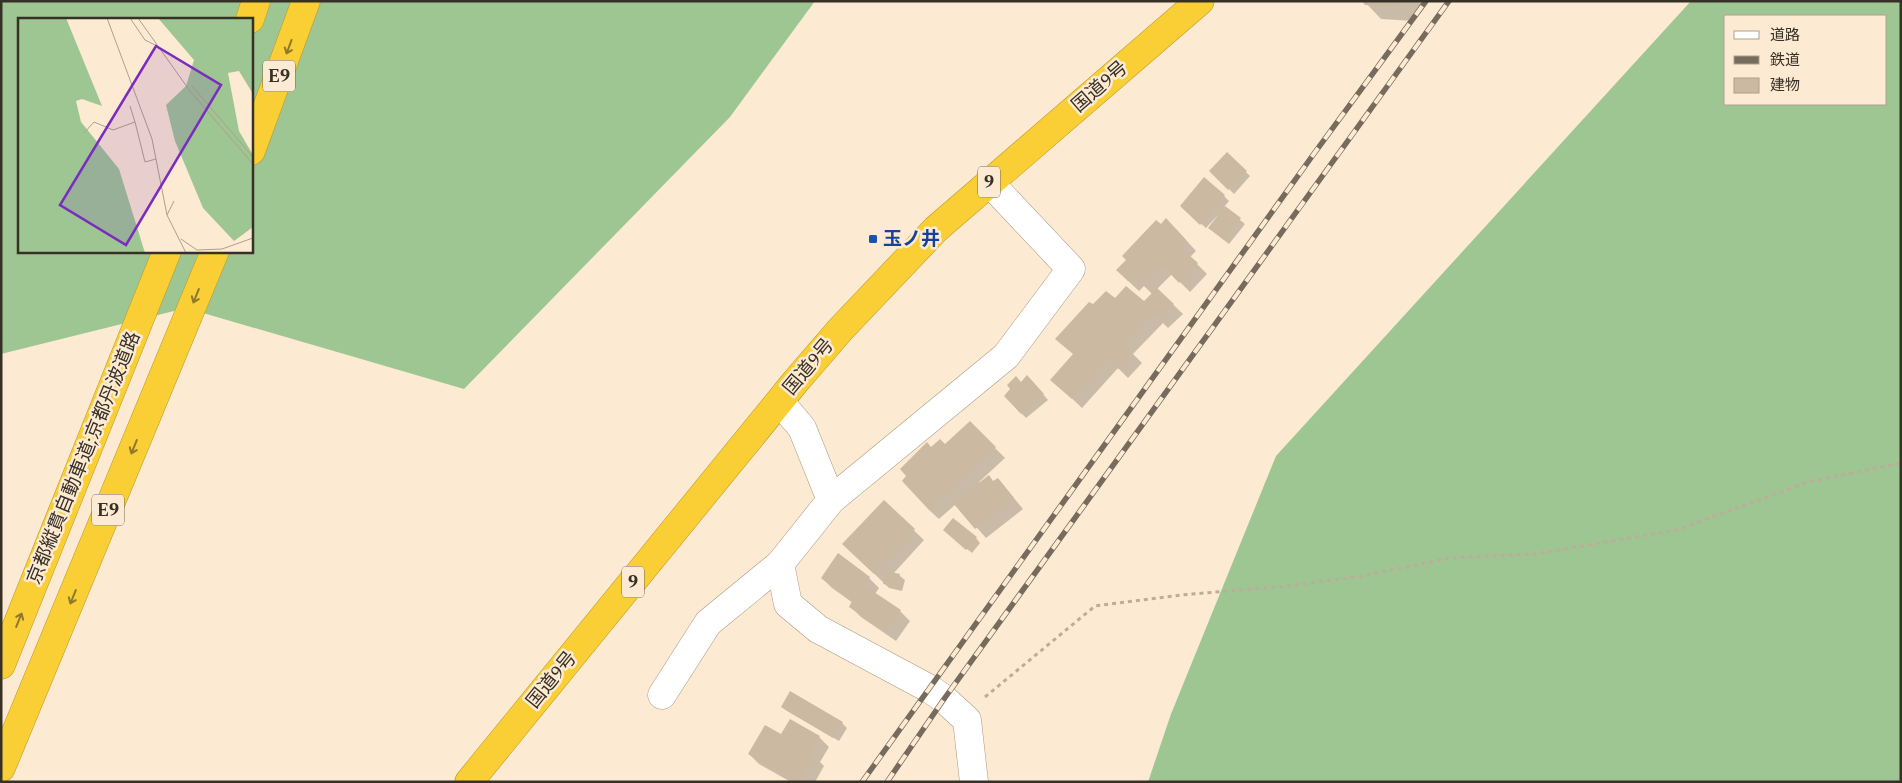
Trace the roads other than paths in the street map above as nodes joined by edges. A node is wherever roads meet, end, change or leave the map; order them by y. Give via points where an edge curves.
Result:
1 (256, 1) edge
2 (306, 1) edge
3 (1200, 1) edge
4 (250, 18) edge
5 (252, 148) edge
6 (989, 182) junction
7 (167, 252) edge
8 (215, 252) edge
9 (780, 402) junction
10 (831, 500) junction
11 (780, 564) junction
12 (1, 665) edge
13 (662, 695) dead end
14 (1, 768) edge
15 (469, 782) edge
16 (974, 782) edge

1 - 4 highway
2 -> 5 highway, E9
3 - 6 highway, 国道9号 / 9
6 - 9 highway, 国道9号 / 9 via 936,229 840,330
6 - 10 street via 1071,269 1006,356
12 -> 7 highway, 京都縦貫自動車道;京都丹波道路 / E9
8 -> 14 highway, E9
9 - 10 street via 802,428
9 - 15 highway, 国道9号 / 9
10 - 11 street
11 - 13 street via 708,623
11 - 16 street via 788,604 818,630 930,689 967,720

